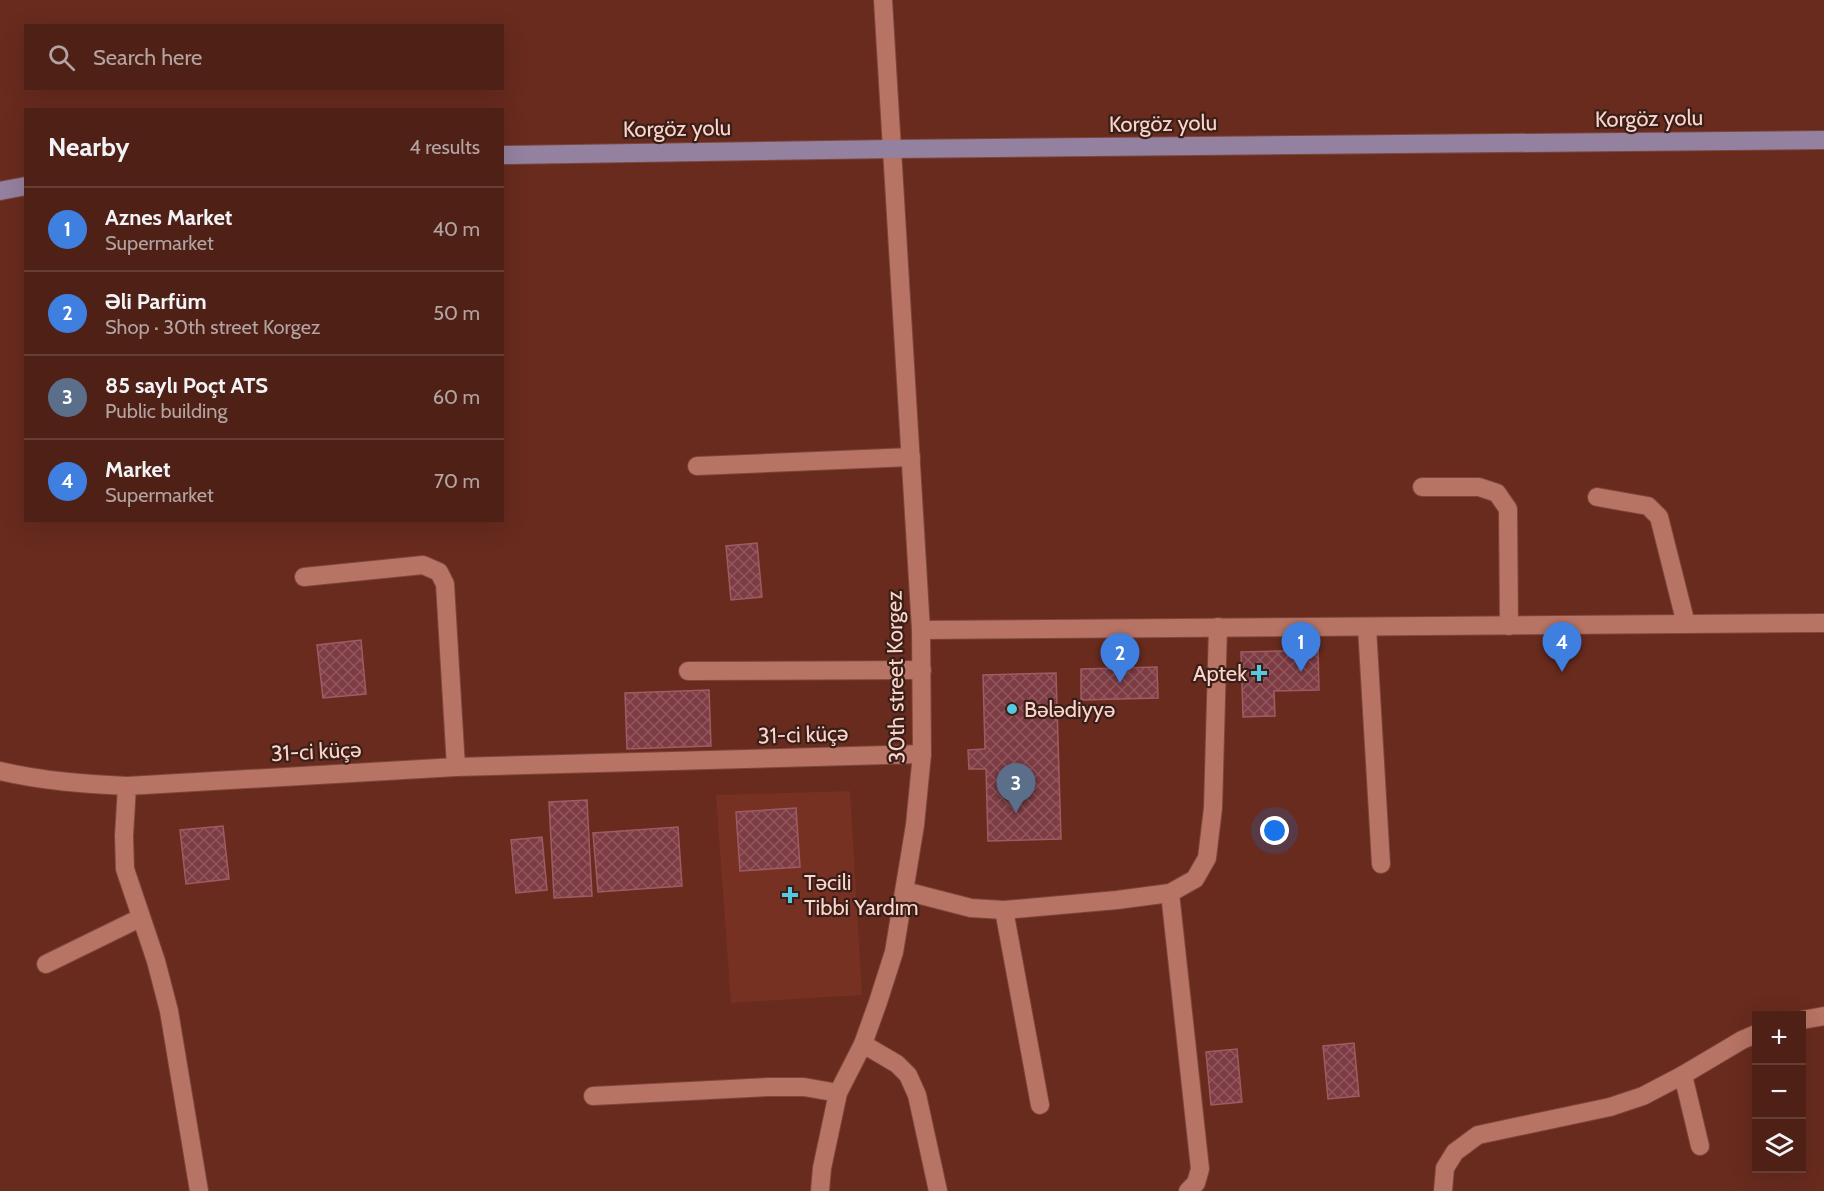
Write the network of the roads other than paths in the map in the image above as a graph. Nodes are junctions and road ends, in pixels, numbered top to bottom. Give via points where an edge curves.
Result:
1 (883, 0) edge
2 (1824, 140) edge
3 (891, 149) junction
4 (504, 155) edge
5 (24, 186) edge
6 (0, 191) edge
7 (910, 457) junction
8 (697, 466) dead end
9 (1422, 487) dead end
10 (1596, 497) dead end
11 (304, 577) dead end
12 (1824, 623) edge
13 (1686, 624) junction
14 (1509, 626) junction
15 (1218, 627) junction
16 (1368, 627) junction
17 (921, 630) junction
18 (922, 670) junction
19 (688, 671) dead end
20 (921, 754) junction
21 (456, 767) junction
22 (0, 771) edge
23 (128, 786) junction
24 (1381, 864) dead end
25 (905, 891) junction
26 (1170, 893) junction
27 (1004, 910) junction
28 (140, 918) junction
29 (46, 964) dead end
30 (1824, 1016) edge
31 (1806, 1019) edge
32 (1752, 1036) edge
33 (862, 1044) junction
34 (1683, 1075) junction
35 (838, 1093) junction
36 (593, 1096) dead end
37 (1040, 1105) dead end
38 (1700, 1146) dead end
39 (199, 1191) edge
40 (820, 1191) edge
41 (938, 1191) edge
42 (1188, 1191) edge
43 (1443, 1191) edge

1 - 3 street, 30th street Korgez
2 - 3 main road, Korgöz yolu
3 - 4 main road, Korgöz yolu
3 - 7 street, 30th street Korgez
5 - 6 main road
7 - 8 street
7 - 17 street, 30th street Korgez
9 - 14 street via 1479,487 1497,493 1508,509
10 - 13 street via 1648,506 1659,517
11 - 21 street via 423,565 438,572 445,584
12 - 13 street
13 - 14 street
14 - 16 street
15 - 16 street
15 - 17 street
15 - 26 street via 1213,808 1207,858 1195,879
16 - 24 street
17 - 18 street, 30th street Korgez
18 - 19 street
18 - 20 street, 30th street Korgez
20 - 21 street, 31-ci küçə
20 - 25 street, 30th street Korgez
21 - 23 street, 31-ci küçə
22 - 23 street, 31-ci küçə
23 - 28 street via 125,869
25 - 27 street via 971,908
25 - 33 street, 30th street Korgez via 894,952
26 - 27 street
26 - 42 street via 1200,1169 1196,1183
27 - 37 street
28 - 29 street
28 - 39 street via 169,1011
30 - 31 street
32 - 34 street
33 - 35 street, 30th street Korgez
33 - 41 street via 908,1075 917,1095
34 - 38 street
34 - 43 street via 1643,1096 1610,1107 1478,1135 1455,1152 1445,1168
35 - 36 street via 769,1086
35 - 40 street, 30th street Korgez

